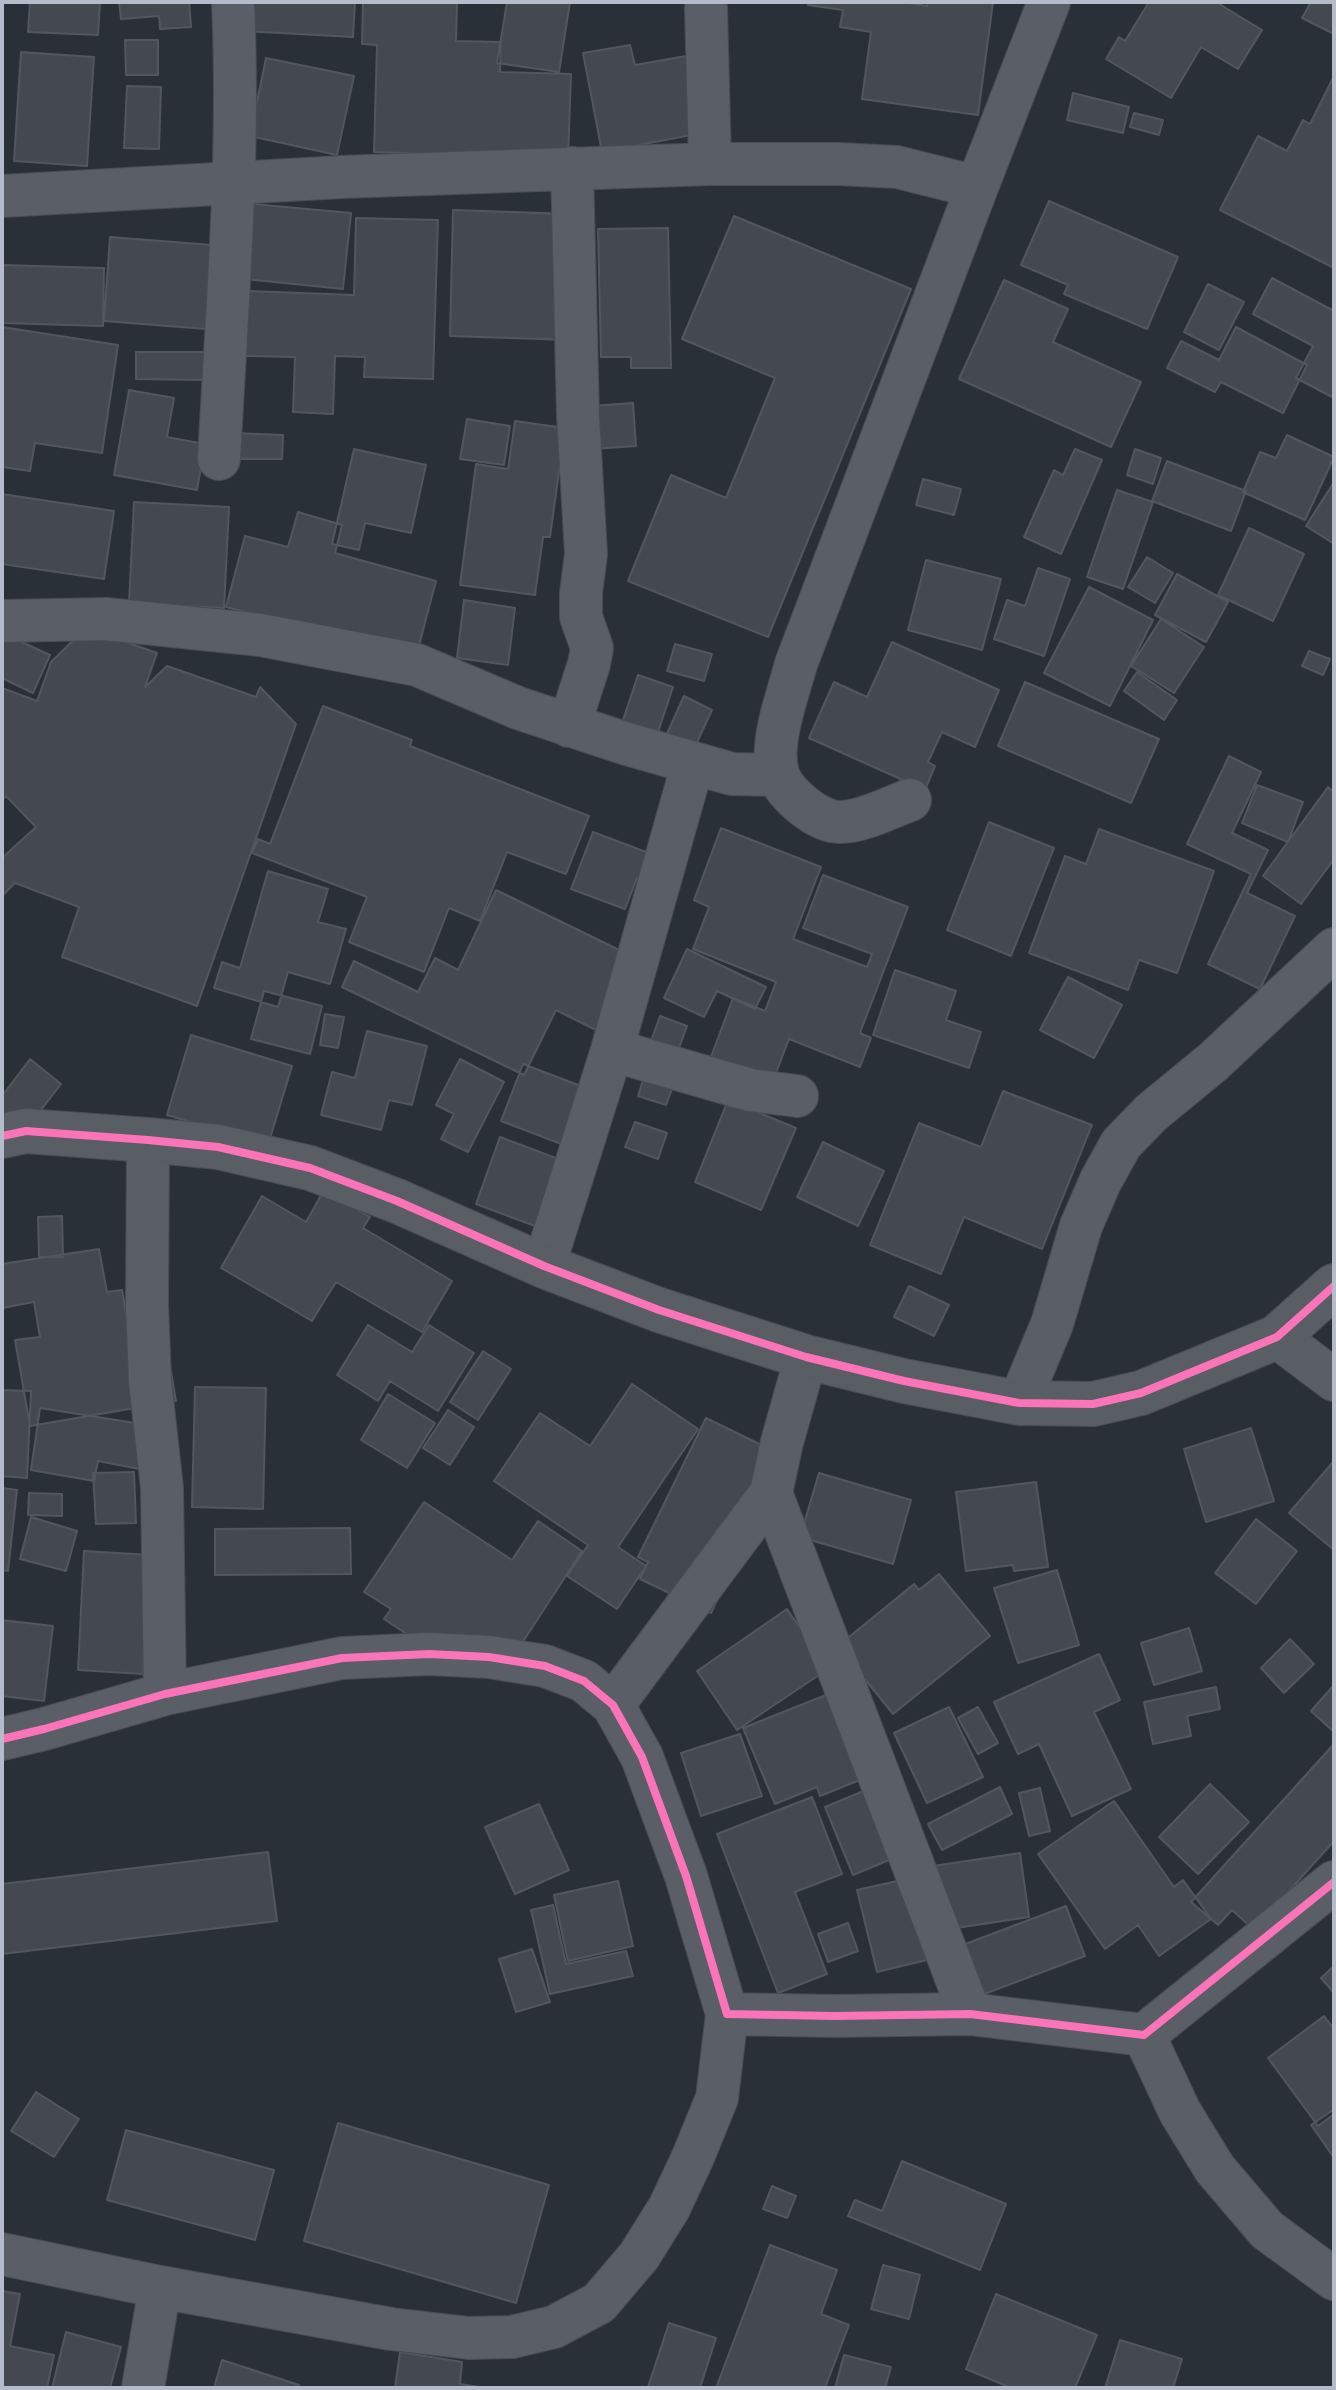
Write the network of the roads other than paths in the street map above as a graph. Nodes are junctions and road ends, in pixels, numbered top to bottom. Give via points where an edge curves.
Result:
1 (233, 2) edge
2 (1049, 2) edge
3 (706, 8) dead end
4 (710, 164) junction
5 (572, 168) junction
6 (234, 184) junction
7 (977, 187) junction
8 (2, 196) edge
9 (219, 459) dead end
10 (2, 621) edge
11 (569, 726) junction
12 (693, 763) junction
13 (778, 775) junction
14 (910, 800) dead end
15 (1334, 949) edge
16 (612, 1050) junction
17 (797, 1096) dead end
18 (2, 1136) edge
19 (148, 1140) junction
20 (544, 1266) junction
21 (1334, 1286) edge
22 (1277, 1337) junction
23 (806, 1357) junction
24 (1334, 1380) edge
25 (1019, 1403) junction
26 (771, 1493) junction
27 (165, 1694) junction
28 (613, 1705) junction
29 (2, 1739) edge
30 (1334, 1882) edge
31 (727, 2014) junction
32 (970, 2014) junction
33 (1144, 2035) junction
34 (2, 2254) edge
35 (1334, 2279) edge
36 (160, 2287) junction
37 (143, 2388) edge

1 - 6 street
2 - 7 street
3 - 4 street
4 - 5 street
4 - 7 street via 897,167
5 - 6 street
5 - 11 street via 586,554 581,617 592,648
6 - 8 street
6 - 9 street
7 - 13 street via 796,664 779,725
10 - 11 street via 106,619 260,635 417,665
11 - 12 street
12 - 13 street via 732,774
12 - 16 street
13 - 14 street via 793,797 837,823
15 - 25 street via 1121,1144 1081,1226 1052,1324
16 - 17 street via 750,1090
16 - 20 street
18 - 19 street via 26,1131
19 - 20 street via 218,1147 310,1168
19 - 27 street via 147,1304 162,1488
20 - 23 street
21 - 22 street
22 - 24 street
22 - 25 street via 1141,1393 1093,1404
23 - 25 street
23 - 26 street
26 - 28 street
26 - 32 street
27 - 28 street via 342,1658 429,1654 545,1666 584,1681
27 - 29 street
28 - 31 street via 648,1772
30 - 33 street
31 - 32 street
31 - 36 street via 717,2098 669,2208 639,2256 599,2303 554,2327 512,2337 469,2338
32 - 33 street
33 - 35 street via 1180,2112 1215,2169 1267,2230
34 - 36 street
36 - 37 street

